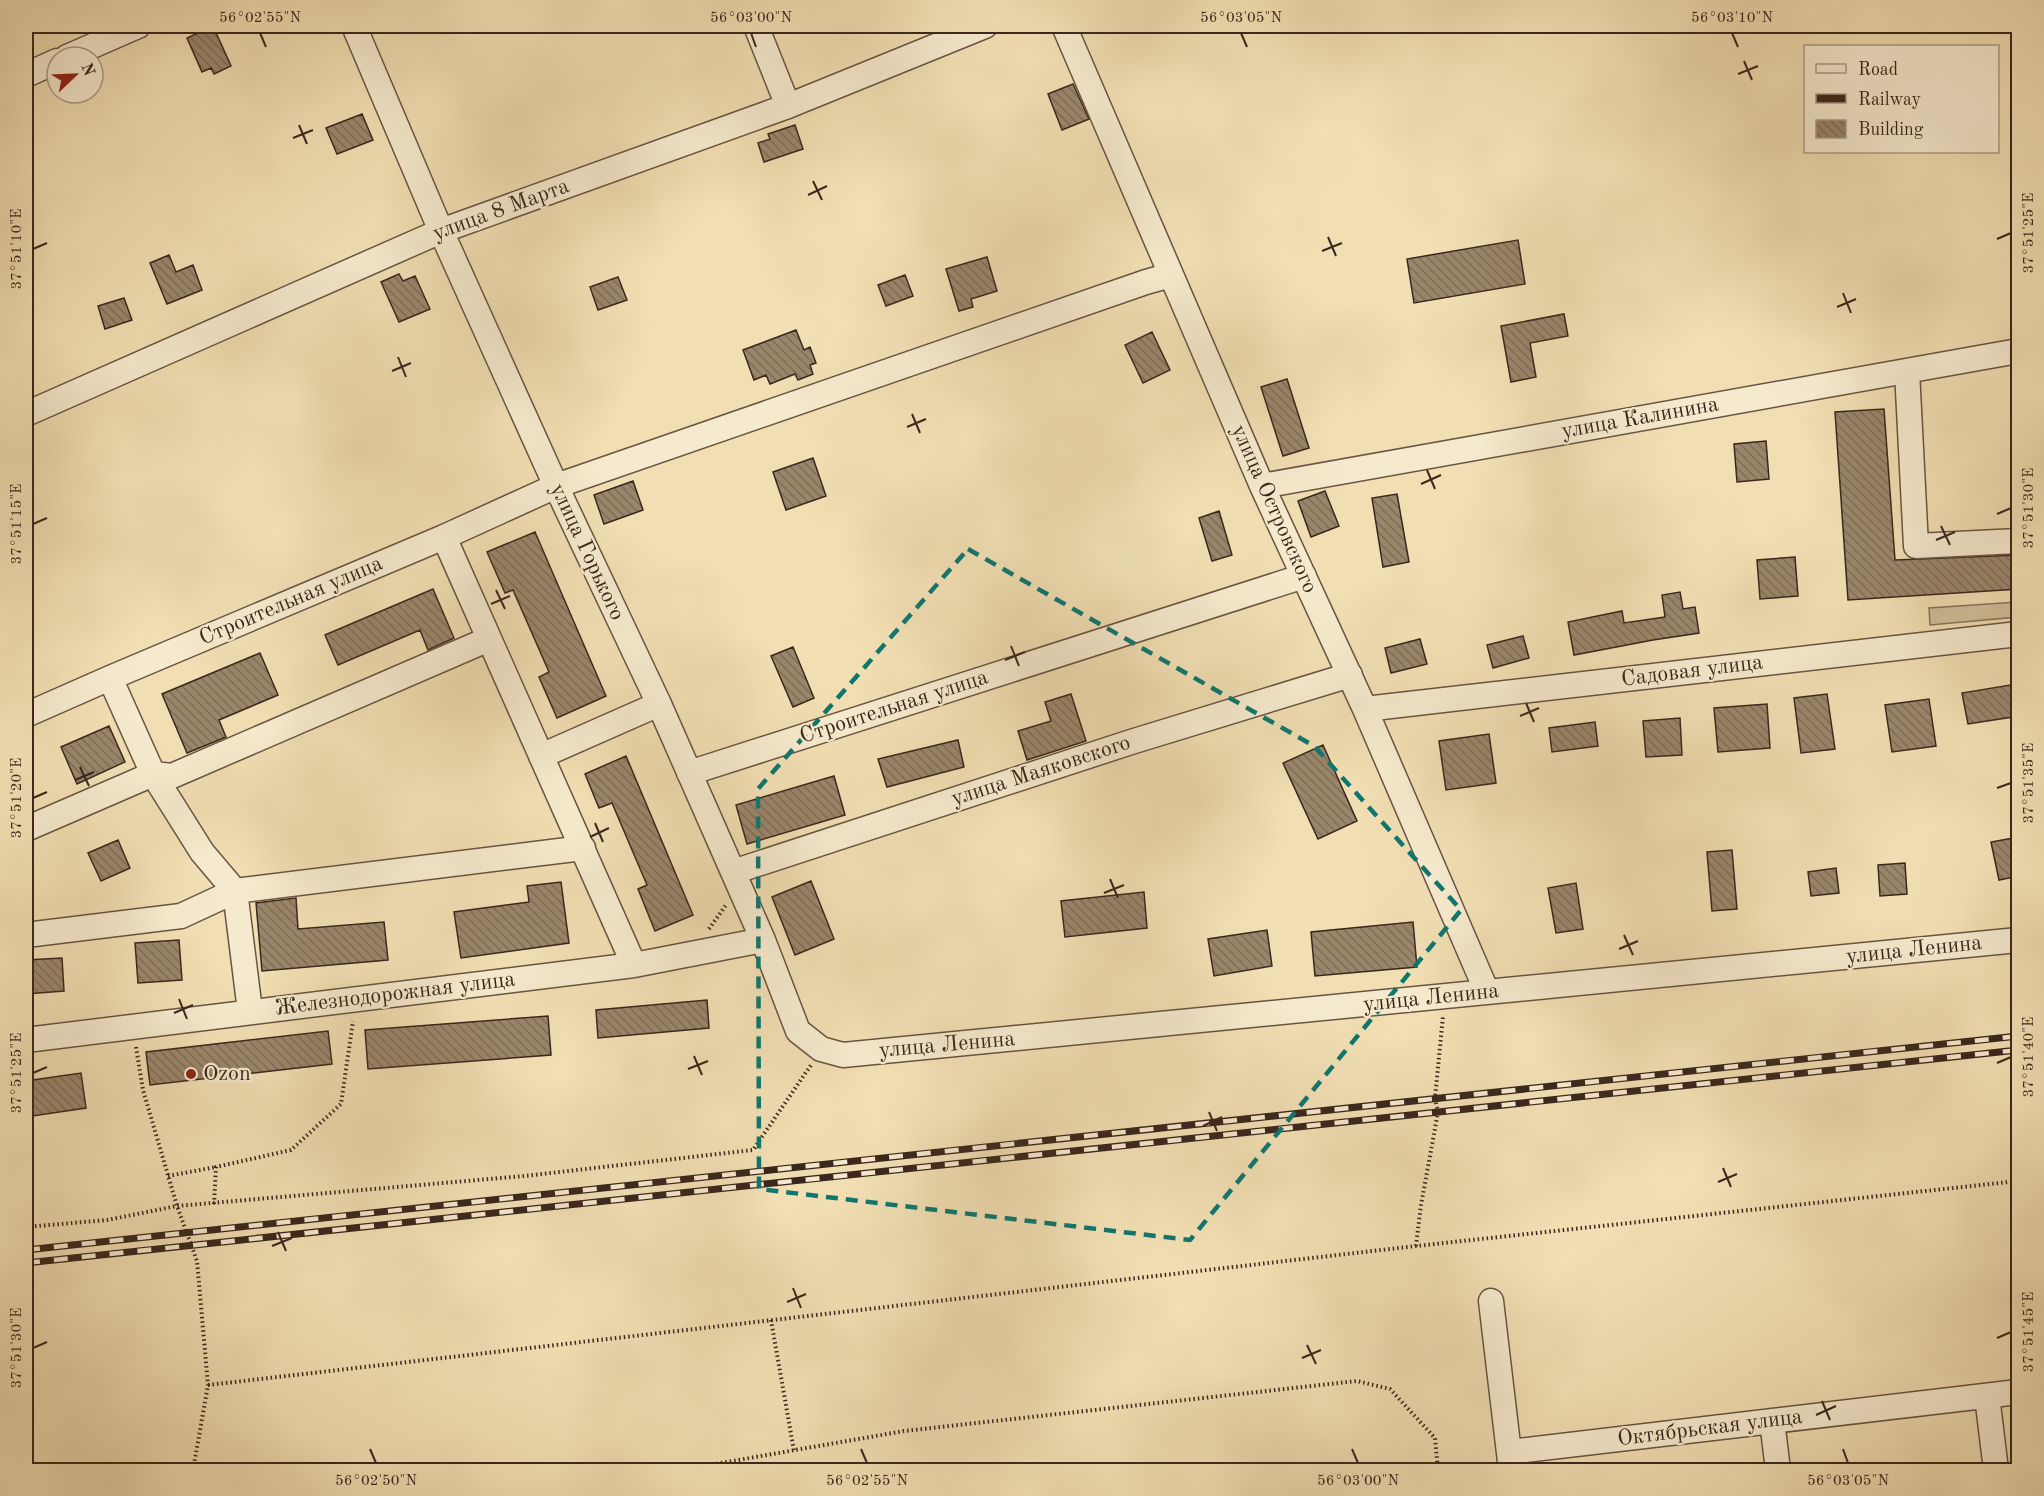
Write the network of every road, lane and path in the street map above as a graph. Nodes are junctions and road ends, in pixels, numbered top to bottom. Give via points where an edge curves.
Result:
1 (138, 26) edge
2 (354, 26) edge
3 (756, 26) edge
4 (985, 26) edge
5 (1069, 26) edge
6 (94, 45) edge
7 (45, 66) edge
8 (26, 75) edge
9 (788, 106) junction
10 (441, 231) junction
11 (1171, 275) junction
12 (2019, 351) edge
13 (1907, 371) junction
14 (26, 414) edge
15 (556, 486) junction
16 (1262, 486) junction
17 (444, 537) junction
18 (2019, 541) edge
19 (1304, 576) junction
20 (2019, 634) edge
21 (489, 639) junction
22 (1350, 675) junction
23 (110, 678) junction
24 (658, 704) junction
25 (1365, 709) junction
26 (26, 715) edge
27 (541, 756) junction
28 (688, 773) junction
29 (153, 774) junction
30 (26, 829) edge
31 (583, 848) junction
32 (733, 872) junction
33 (235, 891) junction
34 (26, 935) edge
35 (763, 940) junction
36 (2019, 940) edge
37 (634, 965) junction
38 (1487, 992) junction
39 (1444, 997) junction
40 (356, 999) junction
41 (250, 1011) junction
42 (133, 1027) junction
43 (26, 1040) edge
44 (832, 1052) junction
45 (216, 1167) junction
46 (168, 1176) junction
47 (2019, 1181) edge
48 (214, 1204) junction
49 (177, 1206) junction
50 (26, 1227) edge
51 (1416, 1246) junction
52 (1491, 1301) dead end
53 (771, 1320) junction
54 (208, 1384) junction
55 (2019, 1392) edge
56 (1987, 1396) junction
57 (1772, 1421) junction
58 (794, 1451) junction
59 (1510, 1461) edge
60 (193, 1470) edge
61 (681, 1470) edge
62 (1438, 1470) edge
63 (1778, 1470) edge
64 (1996, 1470) edge

1 - 6 street
2 - 10 street, улица Горького
3 - 9 street
4 - 9 street, улица 8 Марта
5 - 11 street, улица Островского
7 - 8 street
9 - 10 street, улица 8 Марта
10 - 14 street, улица 8 Марта
10 - 15 street, улица Горького
11 - 15 street, Строительная улица
11 - 16 street, улица Островского
12 - 13 street, улица Калинина
13 - 16 street, улица Калинина
13 - 18 street via 1916,546
15 - 17 street, Строительная улица
15 - 24 street, улица Горького
16 - 19 street, улица Островского
17 - 21 street
17 - 23 street, Строительная улица
19 - 22 street, улица Островского
19 - 28 street, Строительная улица
20 - 25 street, Садовая улица
21 - 27 street
21 - 29 street via 172,776
22 - 25 street, улица Островского
22 - 32 street, улица Маяковского
23 - 26 street, Строительная улица
23 - 29 street
24 - 27 street
24 - 28 street, улица Горького
25 - 38 street, улица Островского
27 - 31 street
28 - 32 street, улица Горького
29 - 30 street
29 - 33 street via 202,852
31 - 33 street
31 - 37 street
32 - 35 street, улица Горького
33 - 34 street via 181,916
33 - 41 street
35 - 37 street, Железнодорожная улица
35 - 44 street, улица Горького via 798,1031
36 - 38 street, улица Ленина
37 - 40 street, Железнодорожная улица
38 - 39 street, улица Ленина
39 - 44 street, улица Ленина
39 - 51 path via 1435,1098 1438,1112
40 - 41 street, Железнодорожная улица
40 - 45 path via 341,1104 291,1150
41 - 42 street, Железнодорожная улица
42 - 43 street, Железнодорожная улица
42 - 46 path via 142,1090
44 - 48 path via 753,1150 524,1176
45 - 46 path
45 - 48 path
46 - 49 path
47 - 51 path
48 - 49 path
49 - 50 path via 107,1220
49 - 54 path via 197,1261
51 - 53 path
52 - 59 street
53 - 54 path
53 - 58 path
54 - 60 path
55 - 56 street, Октябрьская улица
56 - 57 street, Октябрьская улица
56 - 64 street
57 - 59 street, Октябрьская улица
57 - 63 street
58 - 61 path
58 - 62 path via 904,1431 1357,1381 1390,1389 1435,1438

